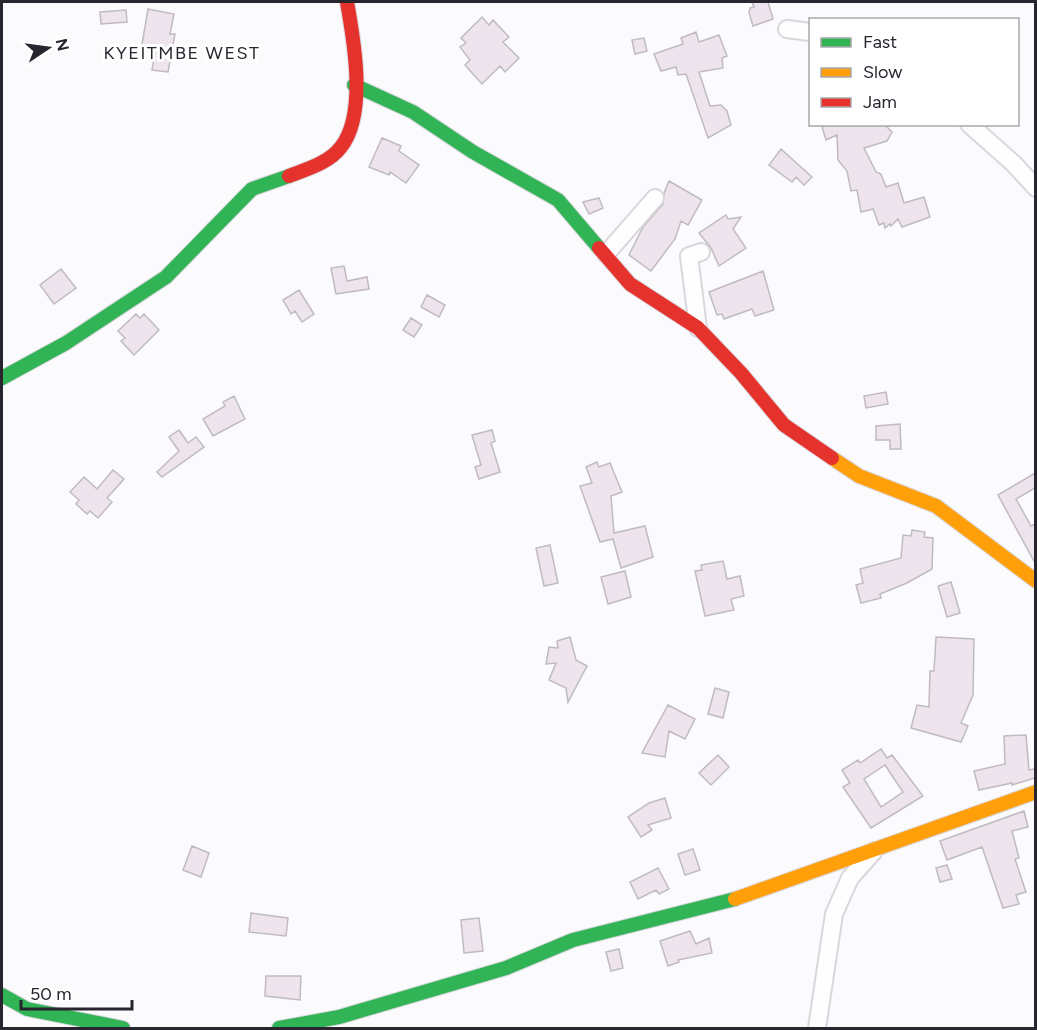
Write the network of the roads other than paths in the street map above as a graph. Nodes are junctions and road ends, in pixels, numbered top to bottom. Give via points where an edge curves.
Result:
1 (347, 2) edge
2 (787, 28) dead end
3 (809, 32) edge
4 (354, 85) junction
5 (382, 97) junction
6 (356, 115) junction
7 (971, 126) edge
8 (1035, 188) edge
9 (655, 198) dead end
10 (701, 252) dead end
11 (606, 254) junction
12 (698, 328) junction
13 (2, 378) edge
14 (1035, 581) edge
15 (1035, 792) edge
16 (874, 850) junction
17 (2, 995) edge
18 (123, 1029) edge
19 (279, 1029) edge
20 (817, 1029) edge

1 - 4 street via 353,34
2 - 3 street
4 - 5 street
4 - 6 street
5 - 6 street
5 - 11 street via 558,200
6 - 13 street via 351,130 330,158 252,189 166,277 66,343
7 - 8 street
9 - 11 street
10 - 12 street via 688,256
11 - 12 street via 630,284
12 - 14 street via 784,425 802,439 859,476 936,506
15 - 16 street
16 - 19 street via 729,901 573,940 506,969 339,1017
16 - 20 street via 850,878 834,914
17 - 18 street via 27,1009

